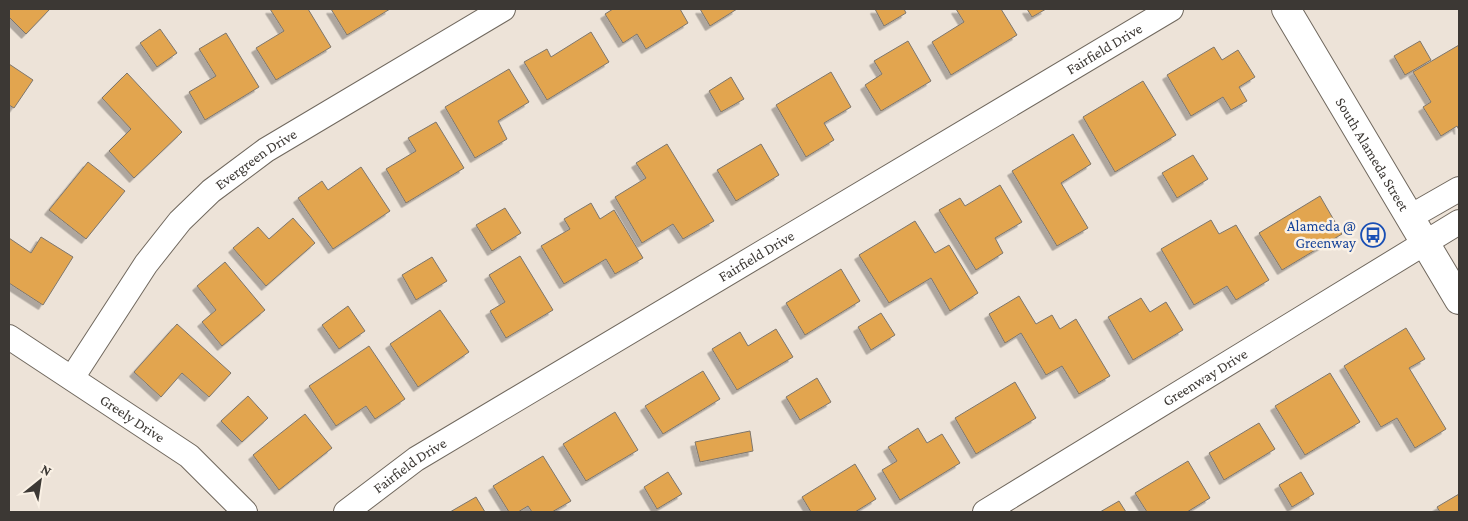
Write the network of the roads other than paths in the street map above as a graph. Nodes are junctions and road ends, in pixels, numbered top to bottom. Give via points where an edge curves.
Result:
1 (503, 9) edge
2 (1171, 9) edge
3 (1286, 9) edge
4 (1459, 189) edge
5 (1410, 217) junction
6 (1459, 222) edge
7 (1426, 243) junction
8 (1459, 300) edge
9 (9, 337) edge
10 (72, 378) junction
11 (245, 512) edge
12 (346, 512) edge
13 (985, 512) edge

1 - 10 street, Evergreen Drive via 266,150 211,191 180,221 146,264
2 - 12 street, Fairfield Drive via 416,459
3 - 5 main road, South Alameda Street
4 - 5 street
5 - 7 main road, South Alameda Street
6 - 7 street, Greenway Drive
7 - 8 main road, South Alameda Street
7 - 13 street, Greenway Drive
9 - 10 street, Greely Drive
10 - 11 street, Greely Drive via 189,456

